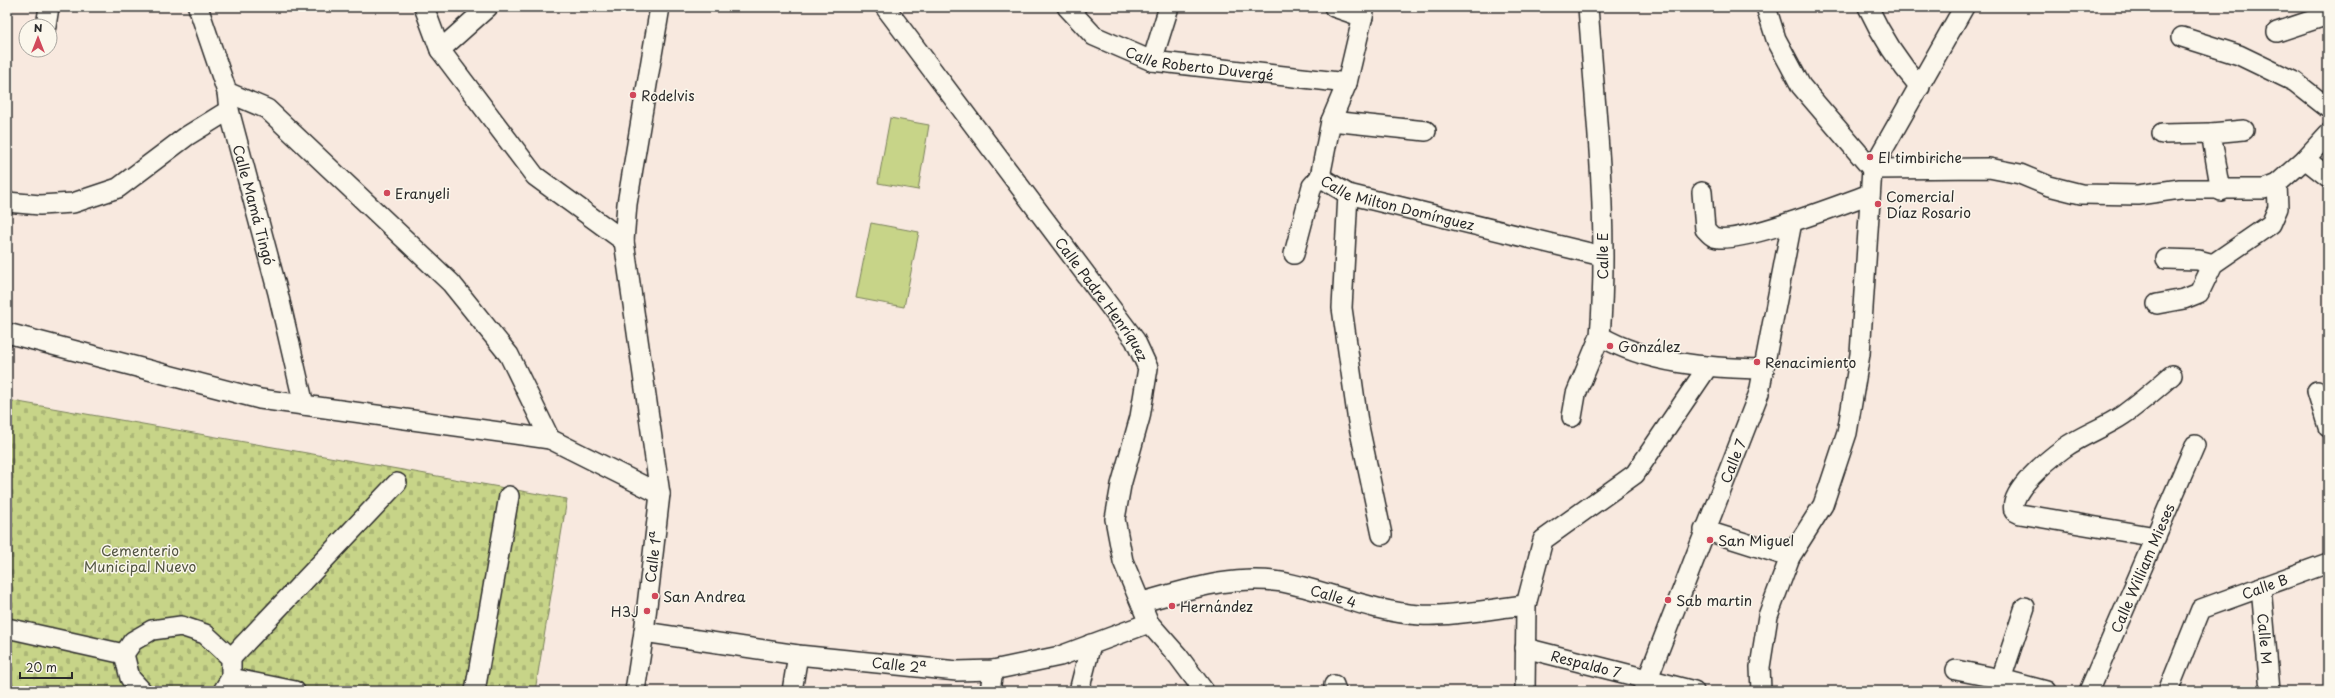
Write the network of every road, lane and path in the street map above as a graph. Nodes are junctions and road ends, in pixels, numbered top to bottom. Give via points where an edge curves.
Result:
1 (49, 7) edge
2 (198, 7) edge
3 (424, 7) edge
4 (488, 7) edge
5 (660, 7) edge
6 (885, 7) edge
7 (1067, 7) edge
8 (1169, 7) edge
9 (1334, 7) edge
10 (1588, 7) edge
11 (1766, 7) edge
12 (1868, 7) edge
13 (1964, 7) edge
14 (1364, 12) edge
15 (2328, 15) edge
16 (47, 18) edge
17 (2277, 32) dead end
18 (2182, 37) dead end
19 (440, 50) junction
20 (1152, 61) junction
21 (1347, 83) junction
22 (1920, 87) junction
23 (228, 101) junction
24 (2328, 108) edge
25 (1331, 121) junction
26 (2244, 130) dead end
27 (1426, 131) dead end
28 (2211, 133) junction
29 (2162, 134) dead end
30 (2328, 134) edge
31 (2305, 159) junction
32 (1872, 169) junction
33 (1320, 177) junction
34 (2328, 177) edge
35 (2277, 184) junction
36 (2221, 191) junction
37 (1702, 192) dead end
38 (1348, 194) junction
39 (1870, 194) junction
40 (7, 202) edge
41 (1792, 222) junction
42 (624, 241) junction
43 (1294, 254) dead end
44 (1602, 256) junction
45 (2166, 259) dead end
46 (2213, 264) junction
47 (2157, 304) dead end
48 (7, 333) edge
49 (1600, 336) junction
50 (1707, 368) junction
51 (1764, 370) junction
52 (2172, 375) dead end
53 (2317, 391) dead end
54 (304, 405) junction
55 (1572, 417) dead end
56 (2328, 427) edge
57 (550, 439) junction
58 (2195, 445) dead end
59 (397, 483) dead end
60 (660, 494) junction
61 (508, 496) dead end
62 (1704, 530) junction
63 (1382, 535) dead end
64 (2156, 537) junction
65 (1790, 557) junction
66 (2328, 563) edge
67 (2261, 587) junction
68 (1142, 602) junction
69 (1526, 605) junction
70 (2025, 607) dead end
71 (1149, 623) junction
72 (7, 628) edge
73 (644, 632) junction
74 (1091, 644) junction
75 (1525, 648) junction
76 (124, 654) junction
77 (798, 655) junction
78 (231, 658) junction
79 (994, 670) junction
80 (1956, 670) dead end
81 (2002, 679) junction
82 (1645, 684) edge
83 (227, 685) edge
84 (142, 691) edge
85 (295, 691) edge
86 (475, 691) edge
87 (635, 691) edge
88 (792, 691) edge
89 (990, 691) edge
90 (1079, 691) edge
91 (1204, 691) edge
92 (1525, 691) edge
93 (1694, 691) edge
94 (1761, 691) edge
95 (2046, 691) edge
96 (2089, 691) edge
97 (2168, 691) edge
98 (2270, 691) edge

1 - 16 street
2 - 23 street, Calle Mamá Tingó
3 - 19 street
4 - 19 street
5 - 42 street, Calle 1ª via 627,204
6 - 68 street, Calle Padre Henríquez via 1135,340 1148,368 1140,417 1121,485 1115,519 1123,560
7 - 20 street, Calle Roberto Duvergé via 1094,36
8 - 20 street
9 - 14 street
10 - 44 street, Calle E via 1601,182
11 - 32 street via 1776,39 1801,86
12 - 22 street via 1898,62
13 - 22 street
14 - 21 street, Calle Milton Domínguez
15 - 17 street
18 - 24 street via 2239,55 2281,75 2295,82
19 - 42 street via 535,176
20 - 21 street, Calle Roberto Duvergé
21 - 25 street, Calle Milton Domínguez
22 - 32 street
23 - 40 street via 187,136 118,188 73,203 40,205
23 - 54 street, Calle Mamá Tingó
23 - 57 street via 267,109 451,283 509,355
25 - 27 street
25 - 33 street, Calle Milton Domínguez
26 - 28 street
28 - 29 street
28 - 36 street
30 - 31 street
31 - 34 street
31 - 35 street
32 - 36 street via 1989,168 2020,174 2049,186 2081,194 2138,195 2180,189
32 - 39 street
33 - 38 street, Calle Milton Domínguez
33 - 43 street via 1312,186
35 - 36 street via 2264,189
35 - 46 street via 2278,208 2271,224
37 - 41 street via 1705,229 1714,237 1730,239
38 - 44 street, Calle Milton Domínguez
38 - 63 street via 1342,308 1358,422
39 - 41 street
39 - 65 street via 1860,354 1847,433 1823,504
41 - 51 street, Calle 7
42 - 60 street, Calle 1ª
44 - 49 street, Calle E
45 - 46 street via 2198,260
46 - 47 street via 2199,293 2184,299
48 - 54 street via 260,399
49 - 50 street via 1630,350
49 - 55 street via 1576,394
50 - 51 street
50 - 69 street via 1635,474 1543,540
51 - 62 street, Calle 7 via 1759,393
52 - 64 street via 2132,408 2065,448 2018,490 2012,505 2014,511 2020,514
53 - 56 street
54 - 57 street
57 - 60 street
58 - 64 street, Calle William Mieses
59 - 78 street
60 - 73 street, Calle 1ª
61 - 86 street
62 - 65 street
62 - 82 street, Calle 7
64 - 96 street, Calle William Mieses
65 - 94 street via 1768,616 1760,667
66 - 67 street, Calle B
67 - 97 street, Calle B via 2201,609
67 - 98 street, Calle M
68 - 69 street, Calle 4 via 1216,582 1255,581 1281,582 1367,606 1421,615
68 - 71 street, Calle Padre Henríquez
69 - 75 street
70 - 81 street
71 - 74 street, Calle 2ª
71 - 91 street, Calle Padre Henríquez
72 - 76 street
73 - 77 street, Calle 2ª
73 - 87 street, Calle 1ª
74 - 79 street, Calle 2ª via 1060,656
74 - 90 street
75 - 82 street, Respaldo 7
75 - 92 street
76 - 78 street via 133,641 152,630 181,626 205,634
76 - 84 street via 130,678
77 - 79 street, Calle 2ª via 957,671
77 - 88 street
78 - 83 street
79 - 89 street
80 - 81 street
81 - 95 street
82 - 93 street, Respaldo 7
83 - 85 street

